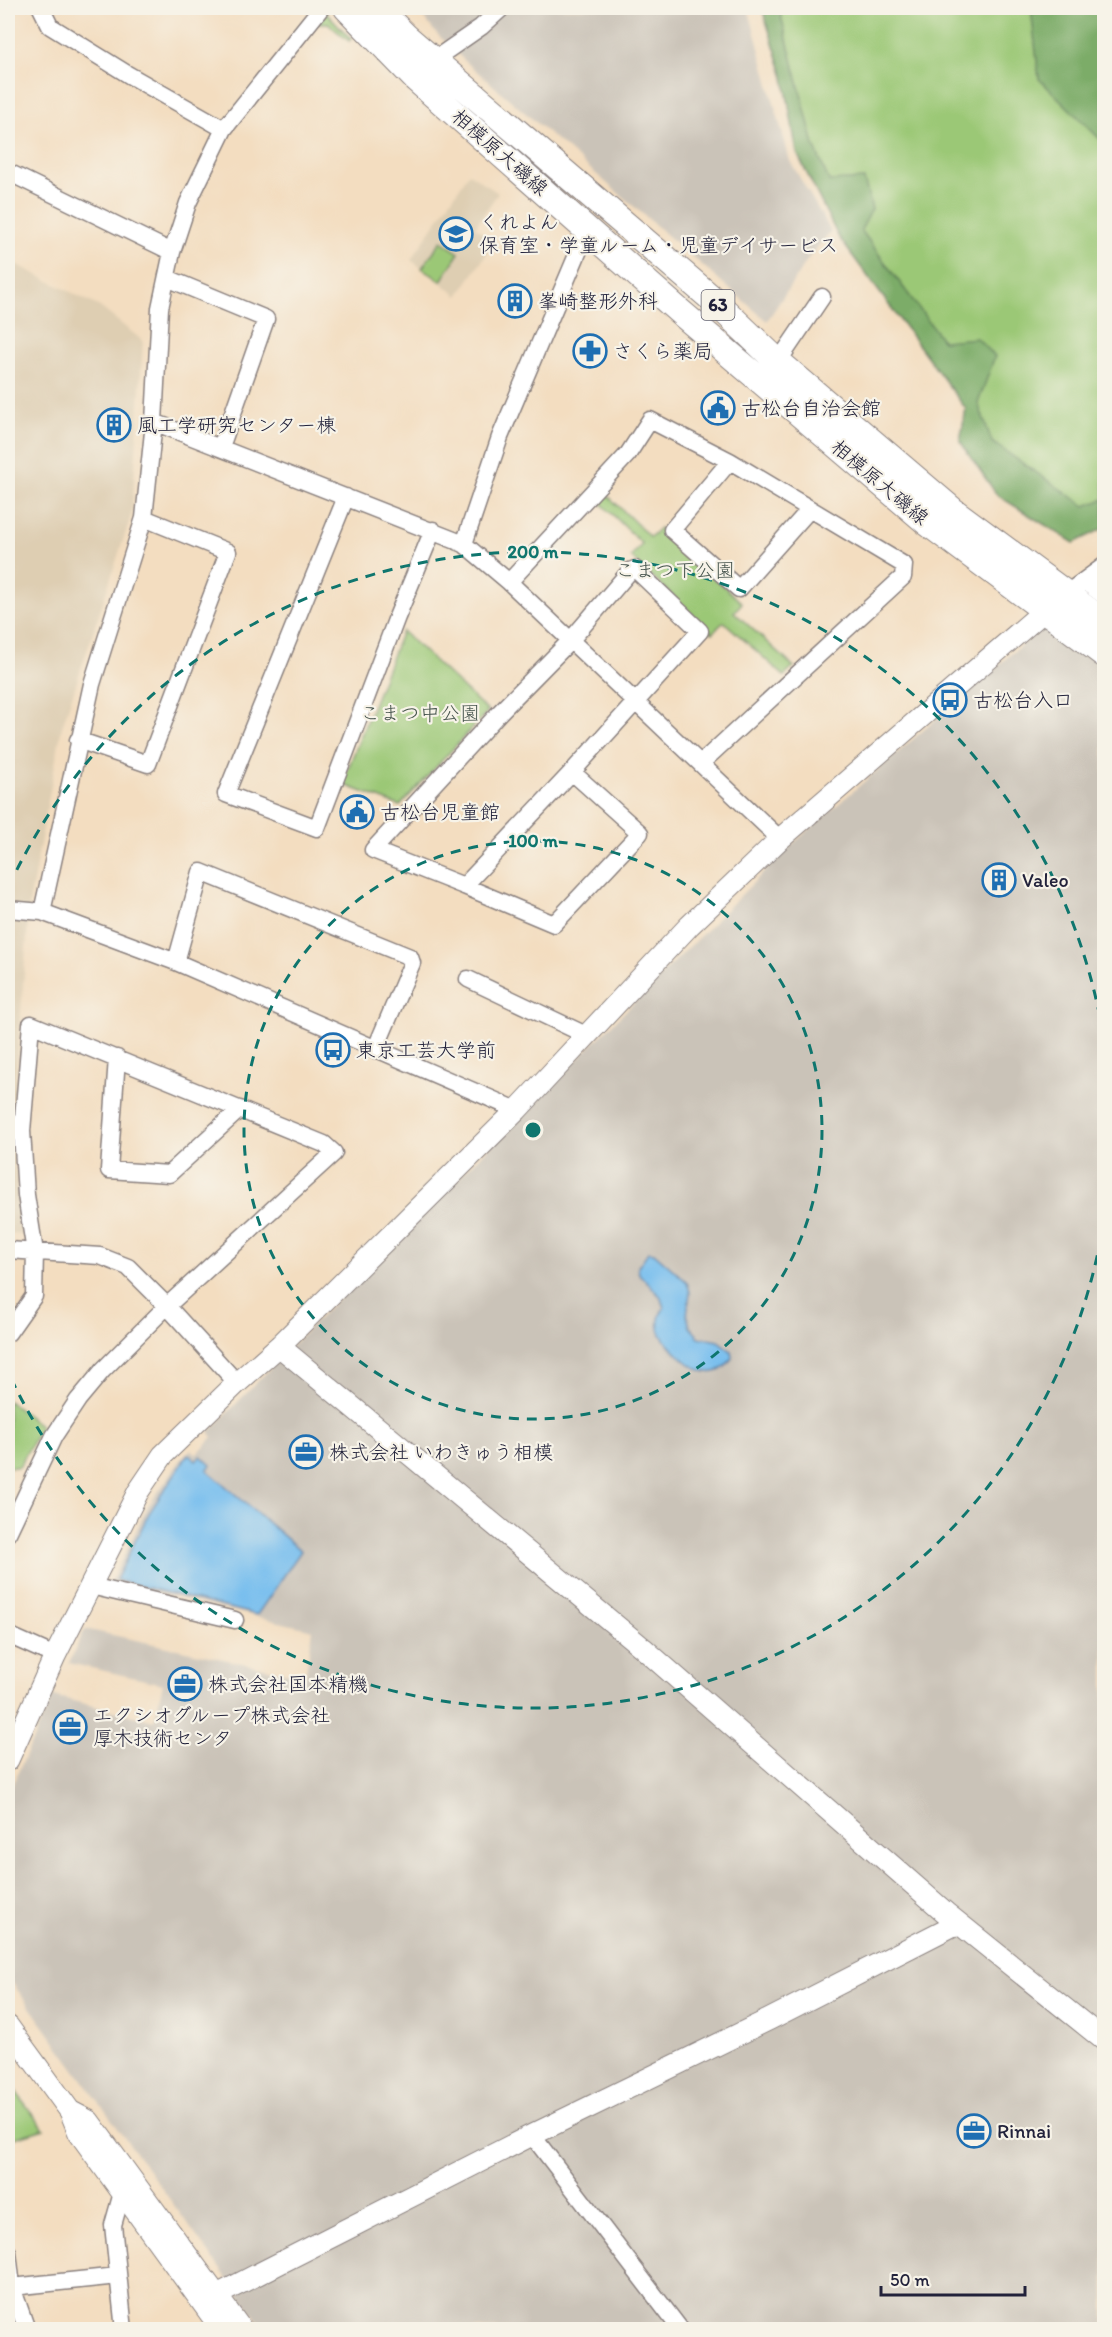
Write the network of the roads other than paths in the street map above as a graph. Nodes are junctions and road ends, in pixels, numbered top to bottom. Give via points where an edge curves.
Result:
1 (41, 8) edge
2 (321, 8) edge
3 (347, 8) edge
4 (377, 8) edge
5 (502, 8) edge
6 (432, 60) junction
7 (224, 129) junction
8 (8, 172) edge
9 (588, 229) junction
10 (171, 252) junction
11 (167, 278) junction
12 (822, 297) dead end
13 (778, 362) junction
14 (154, 422) junction
15 (221, 447) junction
16 (730, 461) junction
17 (346, 497) junction
18 (810, 509) junction
19 (144, 518) junction
20 (433, 530) junction
21 (464, 544) junction
22 (1104, 566) edge
23 (509, 582) junction
24 (1075, 588) junction
25 (1104, 596) edge
26 (1045, 610) junction
27 (1104, 622) edge
28 (570, 641) junction
29 (1104, 654) edge
30 (634, 703) junction
31 (78, 740) junction
32 (701, 763) junction
33 (572, 772) junction
34 (780, 839) junction
35 (464, 886) junction
36 (8, 909) edge
37 (42, 912) junction
38 (176, 962) junction
39 (468, 979) dead end
40 (588, 1036) junction
41 (375, 1050) junction
42 (117, 1058) junction
43 (240, 1109) junction
44 (518, 1110) junction
45 (8, 1250) edge
46 (34, 1252) junction
47 (167, 1306) junction
48 (8, 1333) edge
49 (279, 1346) junction
50 (237, 1383) junction
51 (8, 1533) edge
52 (91, 1586) junction
53 (225, 1623) dead end
54 (8, 1635) edge
55 (55, 1656) junction
56 (8, 1760) edge
57 (958, 1923) junction
58 (8, 2026) edge
59 (1104, 2040) edge
60 (532, 2135) junction
61 (129, 2189) junction
62 (8, 2252) edge
63 (118, 2276) junction
64 (12, 2287) junction
65 (210, 2300) junction
66 (27, 2330) edge
67 (124, 2330) edge
68 (222, 2330) edge
69 (242, 2330) edge
70 (681, 2330) edge

1 - 7 street via 50,26
2 - 7 street
3 - 9 main road, 相模原大磯線 / 63 via 417,79
4 - 6 main road, 相模原大磯線 / 63
5 - 6 street
6 - 13 main road, 相模原大磯線 / 63 via 710,297
7 - 10 street via 188,202
8 - 10 street
9 - 21 street via 500,436
9 - 26 main road, 相模原大磯線 / 63 via 928,523
10 - 11 street
11 - 14 street via 160,308
11 - 15 street via 266,319
12 - 13 street
13 - 24 main road, 相模原大磯線 / 63 via 952,510
14 - 15 street
14 - 19 street
15 - 17 street
16 - 18 street
16 - 18 street via 672,530 739,589
16 - 23 street via 650,420 628,454
17 - 20 street
17 - 20 street via 226,794 317,828
18 - 32 street via 904,565 903,577
19 - 31 street
19 - 31 street via 228,552 148,764
20 - 21 street
21 - 23 street
22 - 24 street
23 - 28 street
24 - 25 street
24 - 26 street
24 - 27 main road, 相模原大磯線 / 63
26 - 29 main road, 相模原大磯線 / 63
26 - 34 street
28 - 30 street
28 - 30 street via 630,571 635,569 669,600 700,631
28 - 35 street via 373,850
30 - 32 street
30 - 33 street
31 - 37 street
32 - 34 street
33 - 35 street
33 - 35 street via 640,833 554,924
34 - 40 street via 688,926
36 - 37 street
37 - 38 street
38 - 41 street
38 - 41 street via 201,872 410,957 412,963
39 - 40 street
40 - 44 street
41 - 44 street
42 - 43 street
42 - 43 street via 109,1170 169,1174
42 - 46 street via 31,1024 22,1131
43 - 47 street via 324,1144 334,1153
44 - 49 street
45 - 46 street
46 - 47 street via 100,1256 128,1266
46 - 48 street via 34,1296
47 - 50 street
47 - 51 street via 78,1400 54,1436
49 - 50 street
49 - 57 street via 643,1648
50 - 52 street via 163,1455 138,1492
52 - 53 street
52 - 55 street
54 - 55 street
55 - 56 street
57 - 59 street
57 - 60 street
58 - 61 street via 70,2111 79,2133
60 - 65 street
60 - 70 street
61 - 63 street via 112,2225
61 - 65 street
62 - 64 street
63 - 64 street
63 - 67 street
64 - 66 street
65 - 68 street
65 - 69 street

